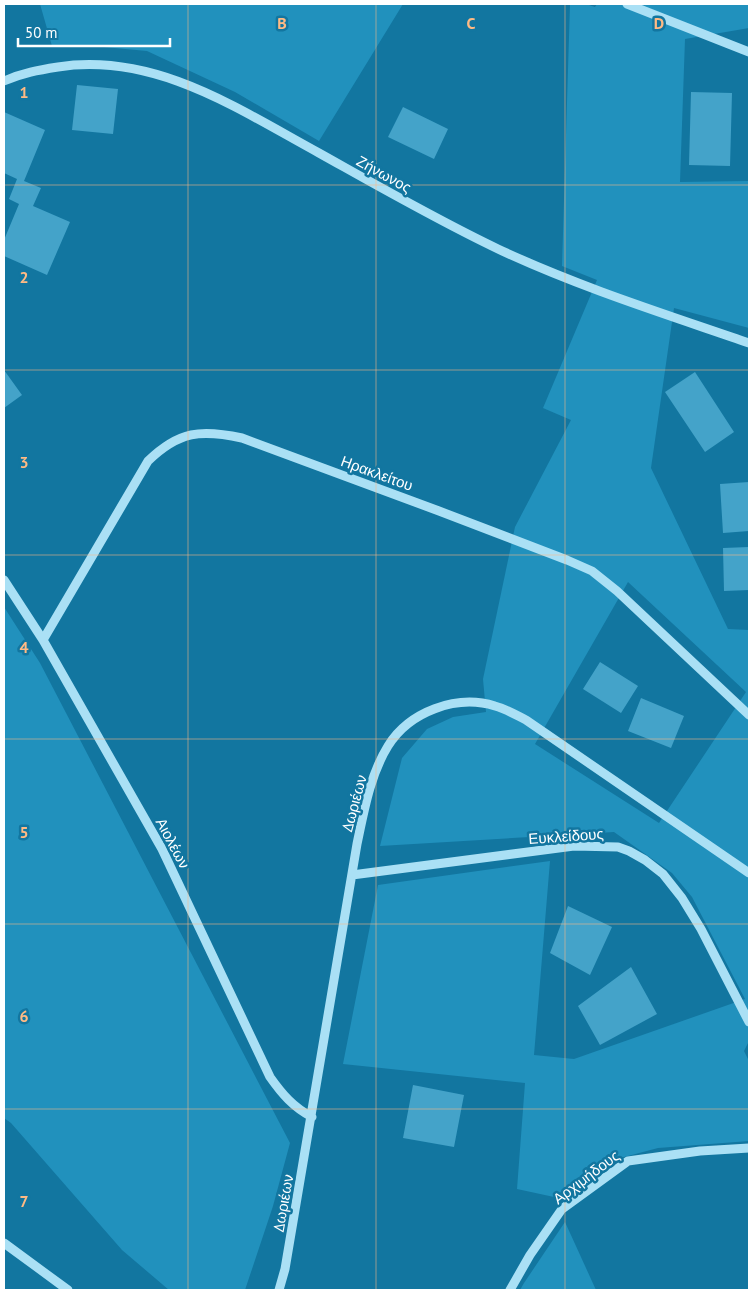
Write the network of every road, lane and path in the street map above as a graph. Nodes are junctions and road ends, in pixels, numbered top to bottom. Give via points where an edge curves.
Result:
1 (627, 4) edge
2 (749, 52) edge
3 (4, 81) edge
4 (749, 343) edge
5 (4, 580) edge
6 (43, 640) junction
7 (749, 715) edge
8 (749, 873) edge
9 (352, 875) junction
10 (749, 1022) edge
11 (312, 1117) junction
12 (749, 1148) edge
13 (4, 1243) edge
14 (68, 1290) edge
15 (279, 1290) edge
16 (510, 1290) edge

1 - 2 street
3 - 4 street, Ζήνωνος via 30,71 69,65 127,67 168,77 217,97 500,250 602,292
5 - 6 street, Αιολέων
6 - 7 street, Ηρακλείτου via 148,461 176,440 202,432 223,434 242,438 439,510 592,571 618,591
6 - 11 street, Αιολέων via 162,849 270,1077 293,1106
8 - 9 street, Δωριέων via 526,720 496,706 466,702 418,716 395,735 387,747 365,808
9 - 10 street, Ευκλείδους via 574,846 618,847 629,851 671,883 701,929
9 - 11 street, Δωριέων
11 - 15 street, Δωριέων
12 - 16 street, Αρχιμήδους via 628,1161 562,1209 530,1254
13 - 14 street

